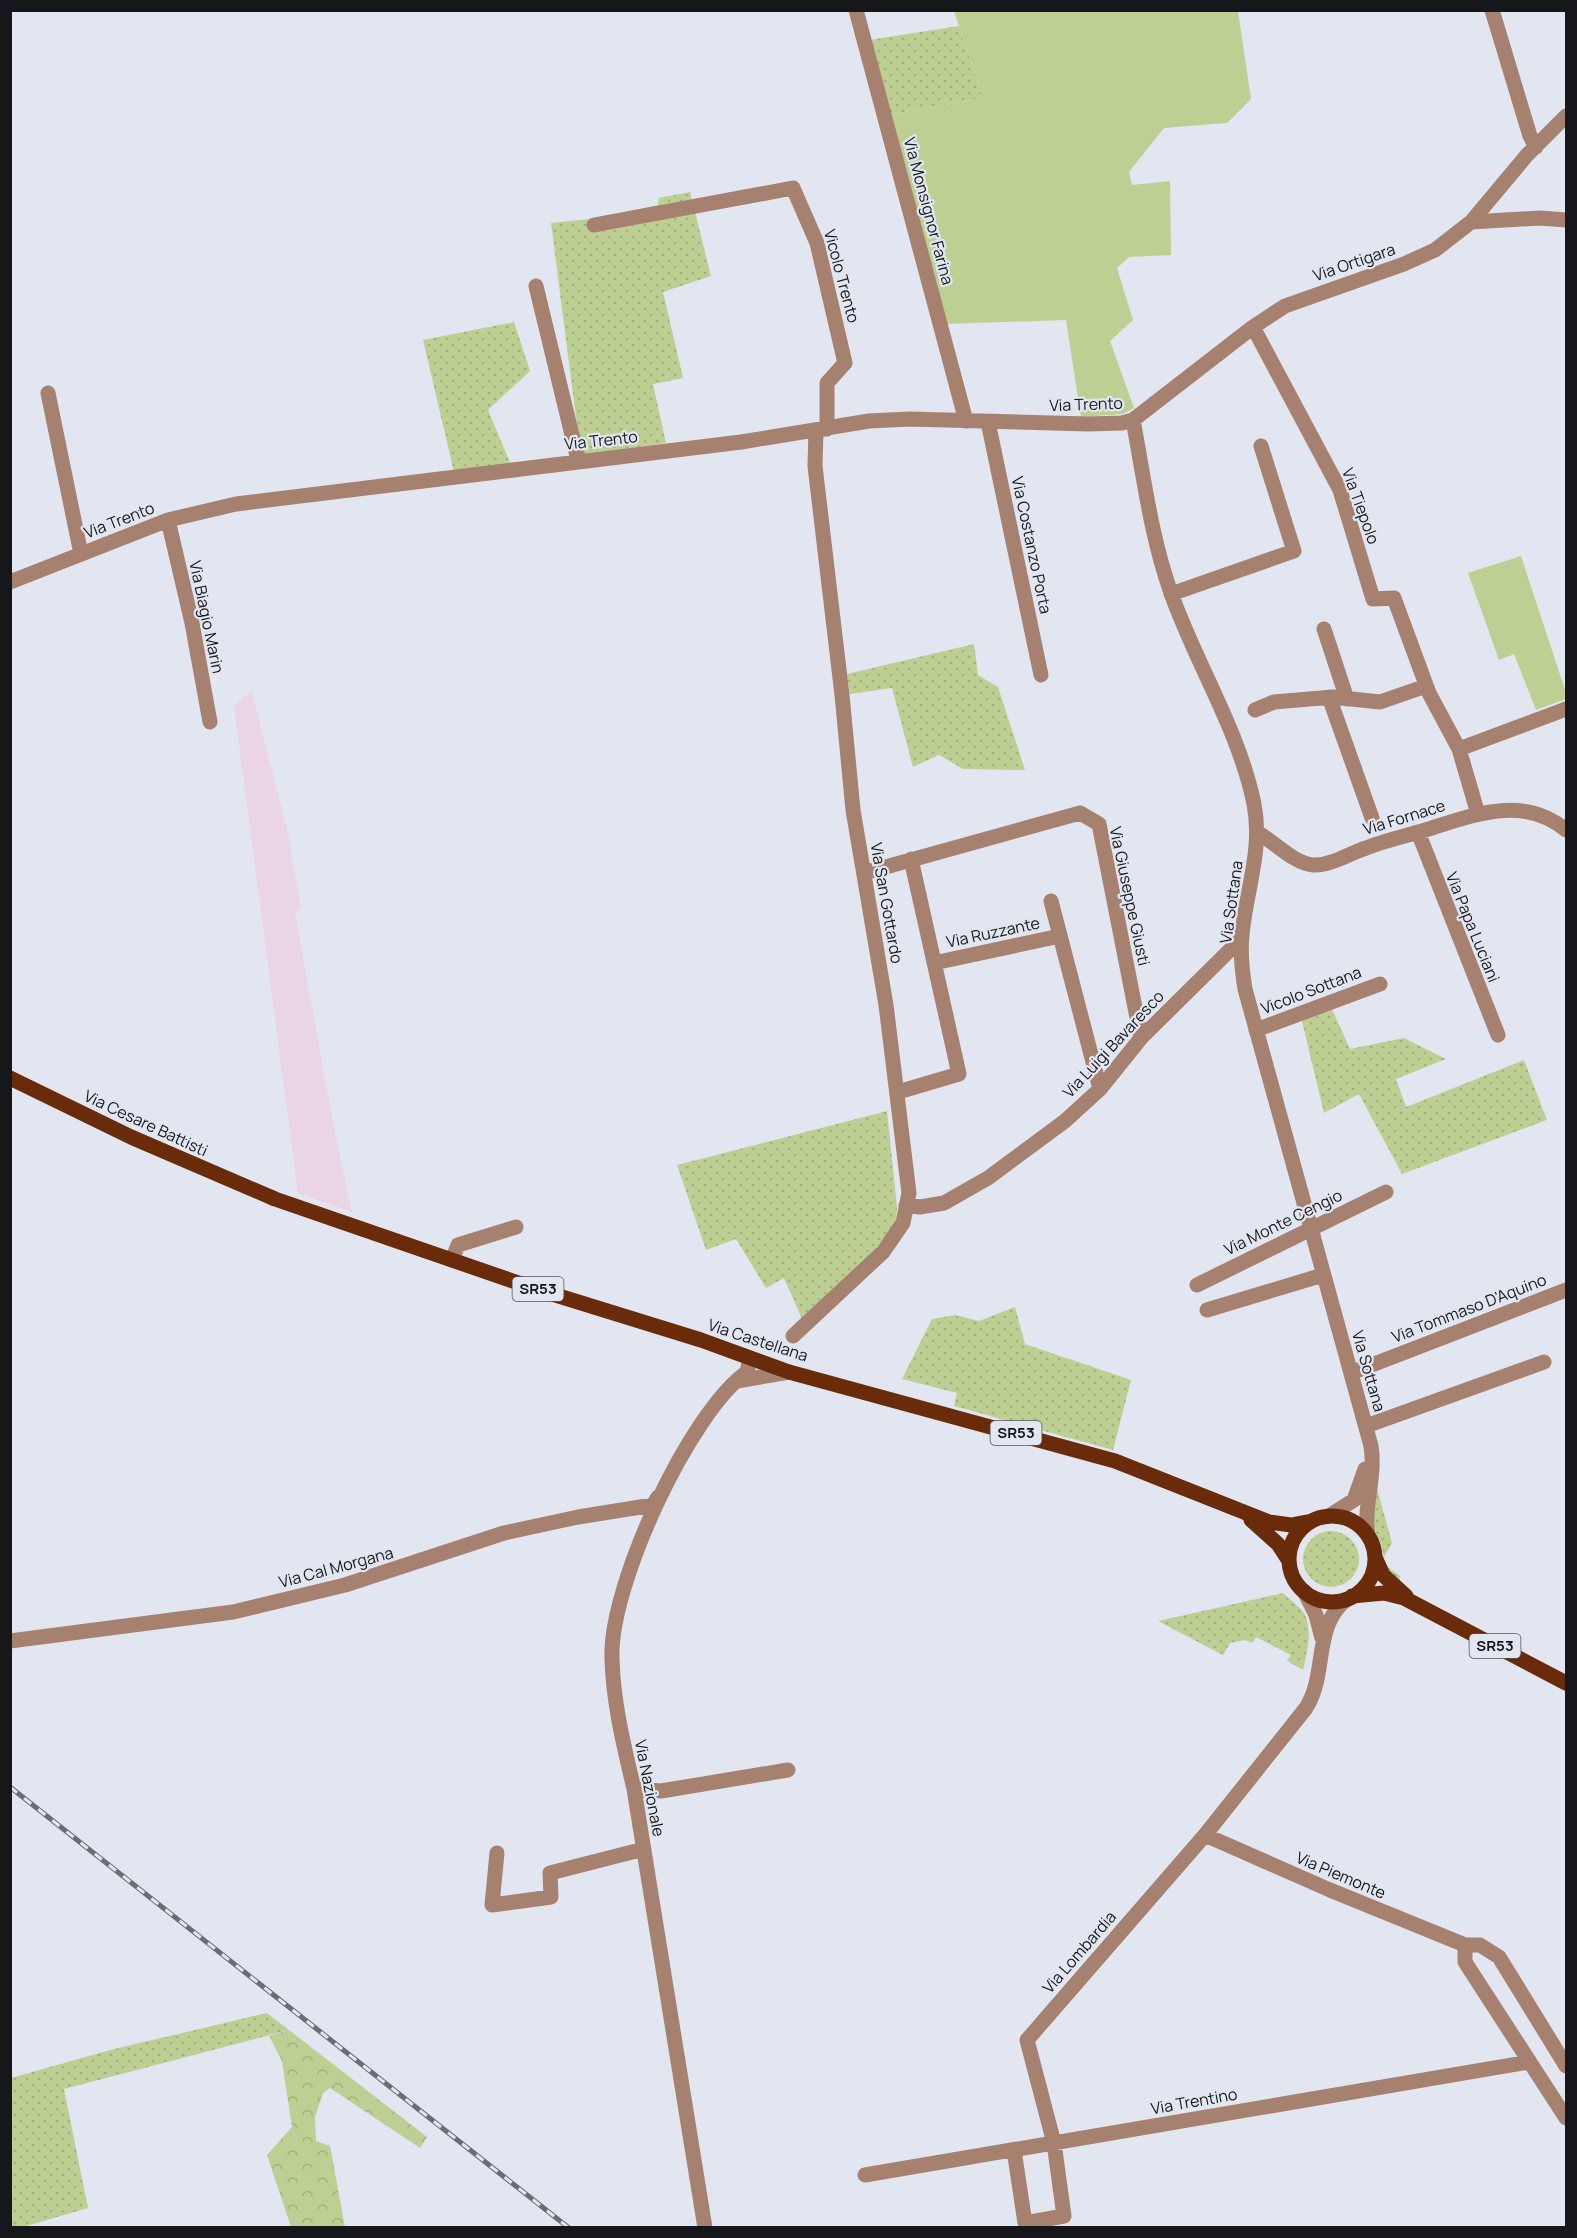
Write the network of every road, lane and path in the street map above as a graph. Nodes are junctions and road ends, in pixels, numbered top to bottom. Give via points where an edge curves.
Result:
1 (856, 10) edge
2 (1492, 10) edge
3 (1566, 116) edge
4 (1536, 147) junction
5 (1566, 220) edge
6 (1471, 222) junction
7 (594, 225) dead end
8 (536, 286) dead end
9 (1253, 327) junction
10 (48, 393) dead end
11 (1133, 420) junction
12 (966, 421) junction
13 (988, 422) junction
14 (822, 430) junction
15 (1261, 446) dead end
16 (578, 460) junction
17 (168, 520) junction
18 (81, 554) junction
19 (10, 582) edge
20 (1171, 594) junction
21 (1324, 629) dead end
22 (1041, 675) dead end
23 (1426, 686) junction
24 (1329, 698) junction
25 (1347, 699) junction
26 (1566, 709) edge
27 (1256, 710) dead end
28 (210, 722) dead end
29 (1459, 749) junction
30 (1478, 814) junction
31 (1372, 818) dead end
32 (1566, 831) edge
33 (1418, 832) junction
34 (1258, 833) junction
35 (910, 859) junction
36 (864, 873) junction
37 (1051, 901) dead end
38 (1060, 936) junction
39 (1242, 938) junction
40 (934, 963) junction
41 (1380, 984) dead end
42 (1256, 1030) junction
43 (1498, 1035) dead end
44 (1141, 1038) junction
45 (10, 1078) edge
46 (1100, 1089) junction
47 (898, 1092) junction
48 (1386, 1192) dead end
49 (268, 1196) joint
50 (906, 1205) junction
51 (516, 1227) dead end
52 (1310, 1228) junction
53 (452, 1260) junction
54 (1323, 1275) junction
55 (1197, 1285) dead end
56 (1566, 1290) edge
57 (1207, 1310) dead end
58 (793, 1336) dead end
59 (750, 1359) junction
60 (1544, 1362) dead end
61 (789, 1372) junction
62 (1352, 1373) junction
63 (734, 1381) junction
64 (1366, 1428) junction
65 (660, 1495) junction
66 (1239, 1512) junction
67 (1329, 1516) junction
68 (1312, 1521) junction
69 (1368, 1536) junction
70 (1374, 1553) junction
71 (1289, 1561) junction
72 (1304, 1591) junction
73 (1350, 1598) junction
74 (1418, 1605) junction
75 (10, 1641) edge
76 (1322, 1649) junction
77 (1566, 1683) edge
78 (788, 1770) dead end
79 (634, 1789) junction
80 (1205, 1835) junction
81 (644, 1850) junction
82 (497, 1853) dead end
83 (1465, 1945) junction
84 (1529, 2062) junction
85 (1566, 2066) edge
86 (1566, 2118) edge
87 (1054, 2143) junction
88 (1014, 2150) junction
89 (865, 2175) dead end
90 (705, 2228) edge

1 - 12 street, Via Monsignor Farina
2 - 4 street
3 - 4 street, Via Ortigara
4 - 6 street, Via Ortigara
5 - 6 street
6 - 9 street, Via Ortigara via 1435,250 1293,303
7 - 14 street, Vicolo Trento via 793,188 817,243 845,363 827,383
8 - 16 street
9 - 11 street, Via Ortigara
9 - 23 street, Via Tiepolo via 1340,490 1373,599 1394,598
10 - 18 street, Via Trento
11 - 13 street, Via Trento via 1110,424
11 - 20 street, Via Sottana via 1157,549
12 - 13 street, Via Trento
12 - 14 street, Via Trento via 888,419
13 - 22 street, Via Costanzo Porta
14 - 16 street, Via Trento
14 - 36 street, Via San Gottardo via 815,466 846,751
15 - 20 street via 1294,551
16 - 17 street, Via Trento via 236,504
17 - 18 street, Via Trento
17 - 28 street, Via Biagio Marin
18 - 19 street, Via Trento
20 - 34 street, Via Sottana via 1243,761
21 - 25 street
23 - 25 street via 1380,702
23 - 29 street, Via Tiepolo
24 - 25 street
24 - 27 street via 1274,702
24 - 31 street
26 - 29 street
29 - 30 street, Via Tiepolo
30 - 32 street, Via Fornace via 1510,809 1532,811 1547,816
30 - 33 street, Via Fornace
33 - 34 street, Via Fornace via 1313,865
33 - 43 street, Via Papa Luciani
34 - 39 street, Via Sottana
35 - 36 street, Via Giuseppe Giusti
35 - 40 street, Via Ruzzante
35 - 44 street, Via Giuseppe Giusti via 1080,813 1099,824
36 - 47 street, Via San Gottardo
37 - 38 street
38 - 40 street, Via Ruzzante
38 - 46 street
39 - 42 street, Via Sottana via 1245,989
39 - 44 street, Via Luigi Bavaresco
40 - 47 street, Via Ruzzante via 959,1074
41 - 42 street, Vicolo Sottana
42 - 52 street, Via Sottana
44 - 46 street, Via Luigi Bavaresco
45 - 49 main road, Via Cesare Battisti / SR53 via 131,1137
46 - 50 street, Via Luigi Bavaresco via 1065,1121 988,1178 944,1203
47 - 50 street, Via San Gottardo via 909,1193
48 - 52 street, Via Monte Cengio
49 - 53 main road, Via Castellana / SR53
50 - 58 street, Via San Gottardo via 903,1223 883,1252
51 - 53 street via 458,1245
52 - 54 street, Via Sottana
52 - 55 street, Via Monte Cengio
53 - 59 main road, Via Castellana / SR53
54 - 57 street
54 - 62 street, Via Sottana
56 - 62 street, Via Tommaso D'Aquino
59 - 61 main road, Via Castellana / SR53
59 - 63 street, Via Nazionale via 747,1372
60 - 64 street
61 - 63 street
61 - 66 main road, Via Castellana / SR53 via 1115,1461
62 - 64 street, Via Sottana
63 - 65 street, Via Nazionale via 699,1427
64 - 67 street, Via Sottana via 1365,1468 1358,1491 1349,1504
64 - 69 street, Via Sottana via 1373,1464 1366,1512
65 - 75 street, Via Cal Morgana via 652,1505 504,1533 345,1585 234,1612
65 - 79 street, Via Nazionale via 625,1578 612,1657 619,1721
66 - 68 main road, Via Castellana / SR53 via 1283,1525
66 - 71 main road, Via Castellana / SR53 via 1271,1537
67 - 68 main road, SR53
67 - 69 main road via 1347,1519
68 - 71 main road via 1293,1541
69 - 70 main road, SR53
70 - 73 main road via 1366,1585
70 - 74 main road, SR53 via 1385,1577
71 - 72 main road, SR53 via 1296,1582
72 - 73 main road, SR53 via 1325,1601
72 - 76 street, Via Lombardia via 1318,1619
73 - 74 main road, SR53 via 1388,1594
73 - 76 street, Via Lombardia via 1330,1618
74 - 77 main road, SR53
76 - 80 street, Via Lombardia via 1309,1704
78 - 79 street via 661,1791
79 - 81 street, Via Nazionale
80 - 83 street, Via Piemonte
80 - 87 street, Via Lombardia via 1027,2040
81 - 82 street via 550,1873 551,1897 492,1905
81 - 90 street, Via Nazionale
83 - 84 street via 1465,1962
83 - 85 street, Via Piemonte via 1480,1945 1499,1956
84 - 86 street
84 - 87 street, Via Trentino
87 - 88 street, Via Trentino
87 - 88 street, Via Lombardia via 1064,2216 1044,2220 1024,2223
88 - 89 street, Via Trentino

